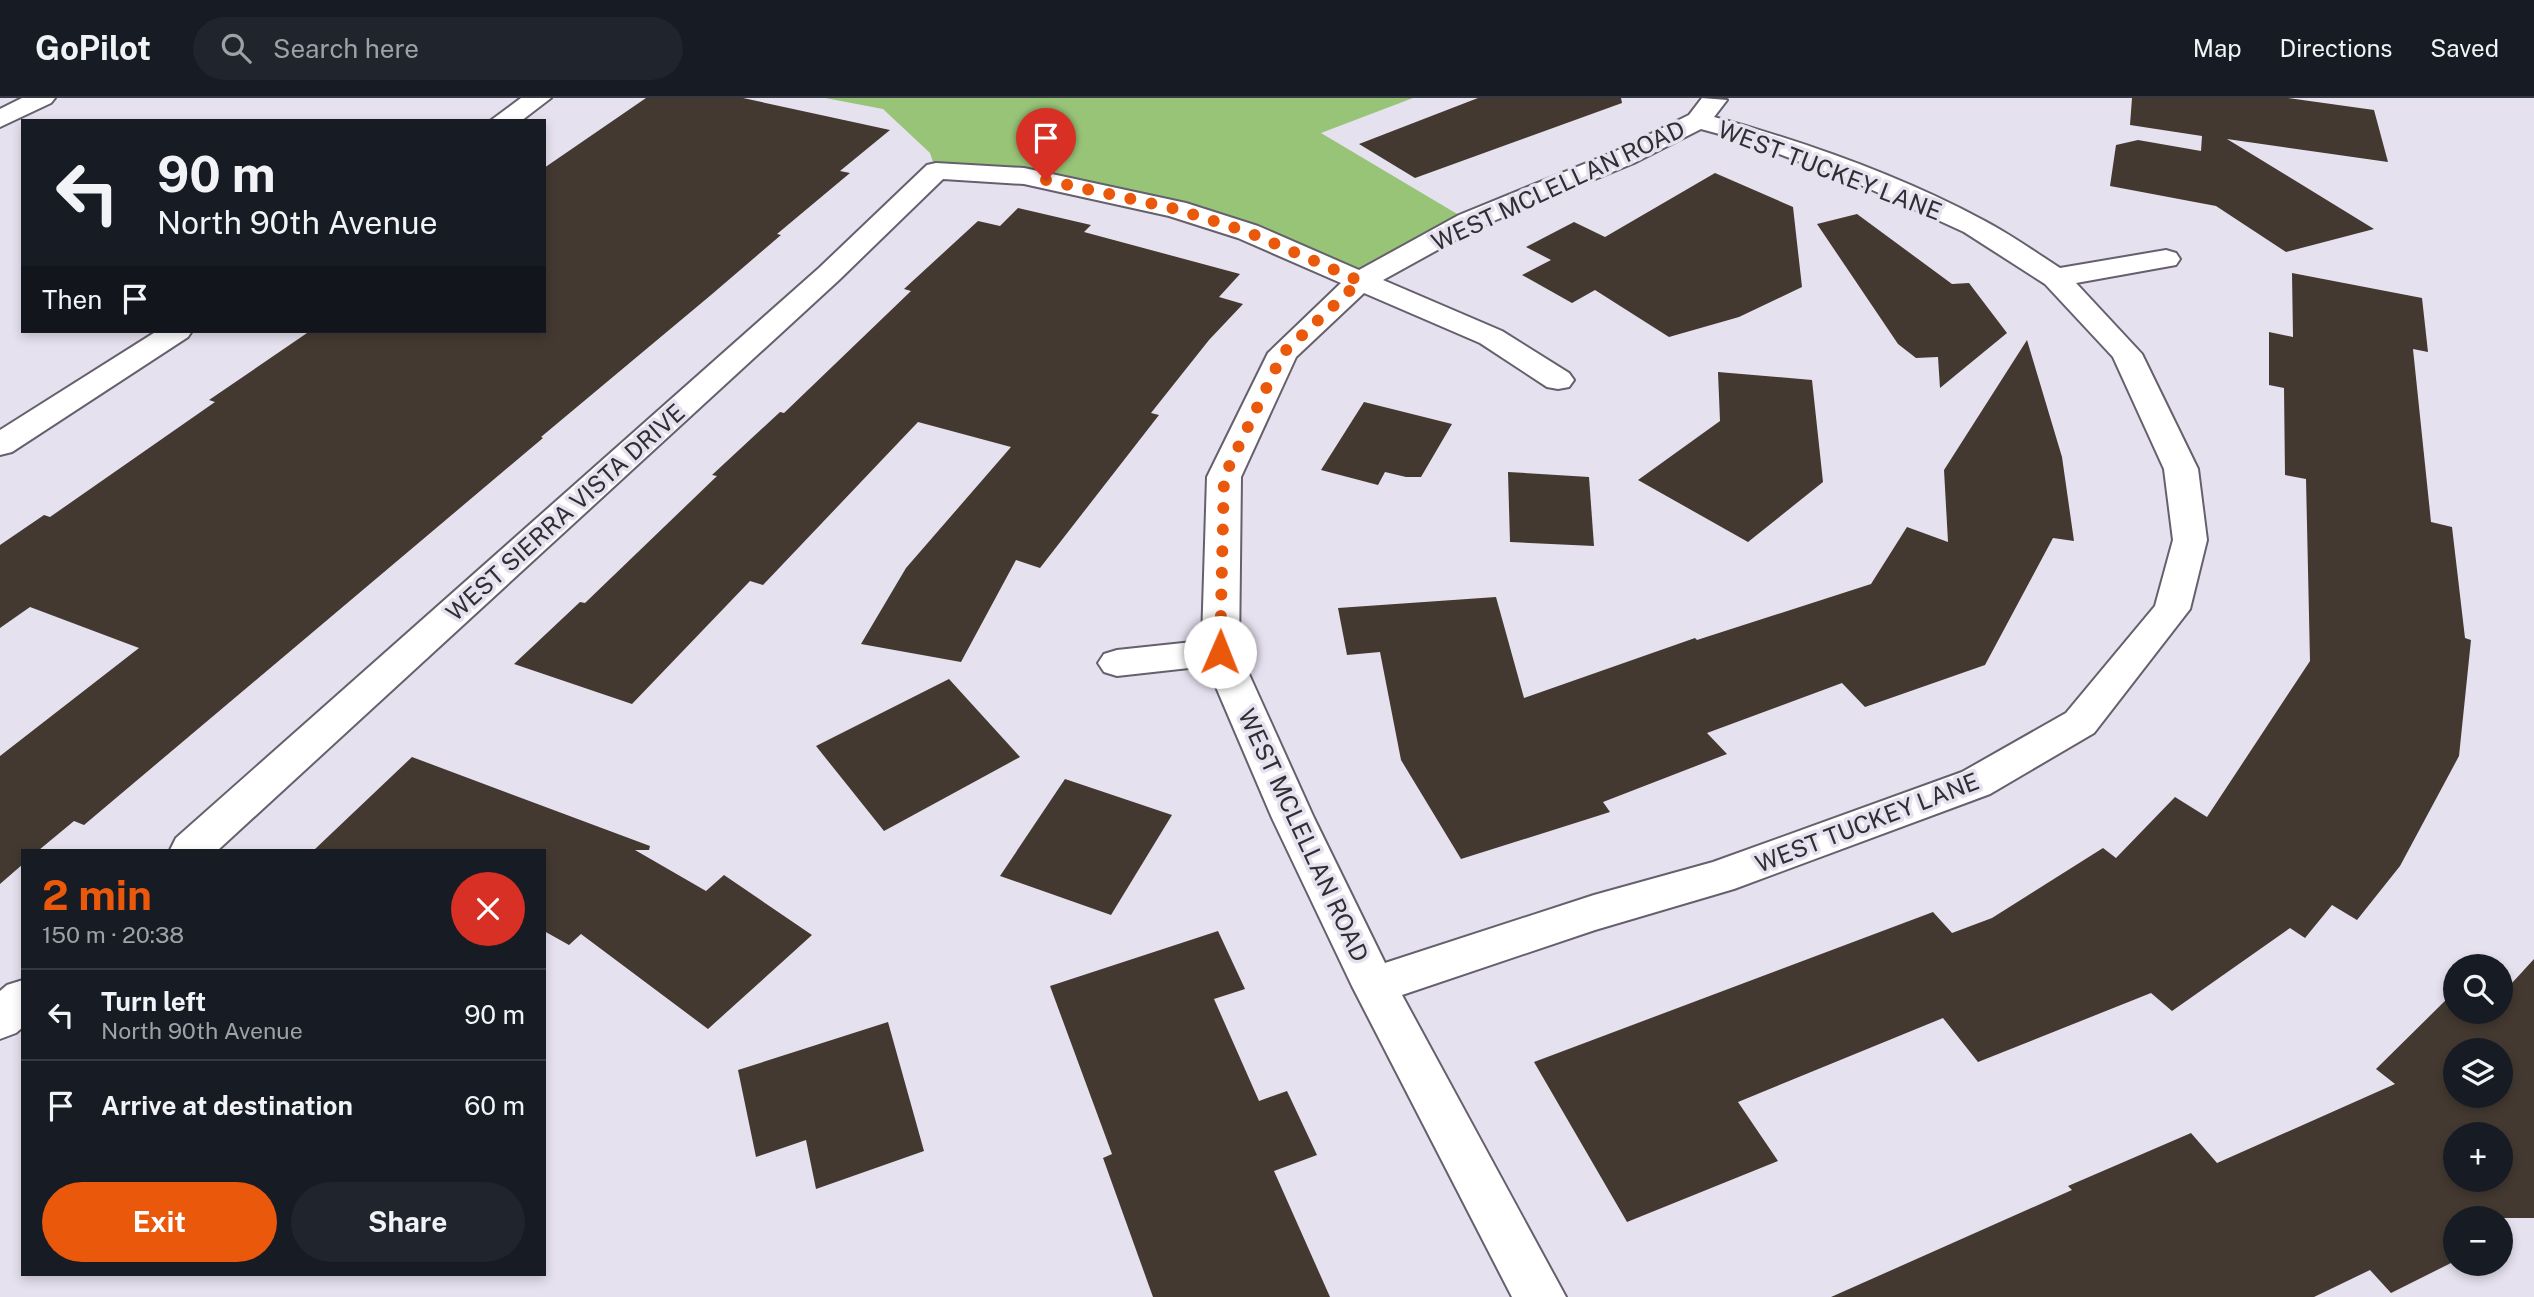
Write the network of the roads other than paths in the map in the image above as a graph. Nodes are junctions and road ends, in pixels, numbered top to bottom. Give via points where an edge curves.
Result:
1 (42, 98) edge
2 (538, 98) edge
3 (1706, 109) edge
4 (0, 119) edge
5 (506, 119) edge
6 (2166, 259) dead end
7 (2055, 278) junction
8 (1360, 281) junction
9 (174, 333) edge
10 (1558, 380) dead end
11 (0, 445) edge
12 (1220, 652) junction
13 (1117, 663) dead end
14 (192, 849) edge
15 (1374, 986) junction
16 (21, 1001) edge
17 (0, 1019) edge
18 (1540, 1297) edge

1 - 4 street
2 - 5 street
3 - 7 street, WEST TUCKEY LANE via 1754,136 1878,182 1974,226
3 - 8 street, WEST MCLELLAN ROAD via 1625,157 1469,220
6 - 7 street
7 - 15 street, WEST TUCKEY LANE via 2127,354 2181,469 2190,540 2172,609 2080,723 1976,783 1719,877 1517,937
8 - 10 street via 1491,337
8 - 12 street, WEST MCLELLAN ROAD via 1283,353 1224,477
8 - 14 street, WEST SIERRA VISTA DRIVE via 1248,232 1176,209 1024,176 936,171 829,274
9 - 11 street
12 - 13 street
12 - 15 street, WEST MCLELLAN ROAD
15 - 18 street, WEST MCLELLAN ROAD
16 - 17 street

